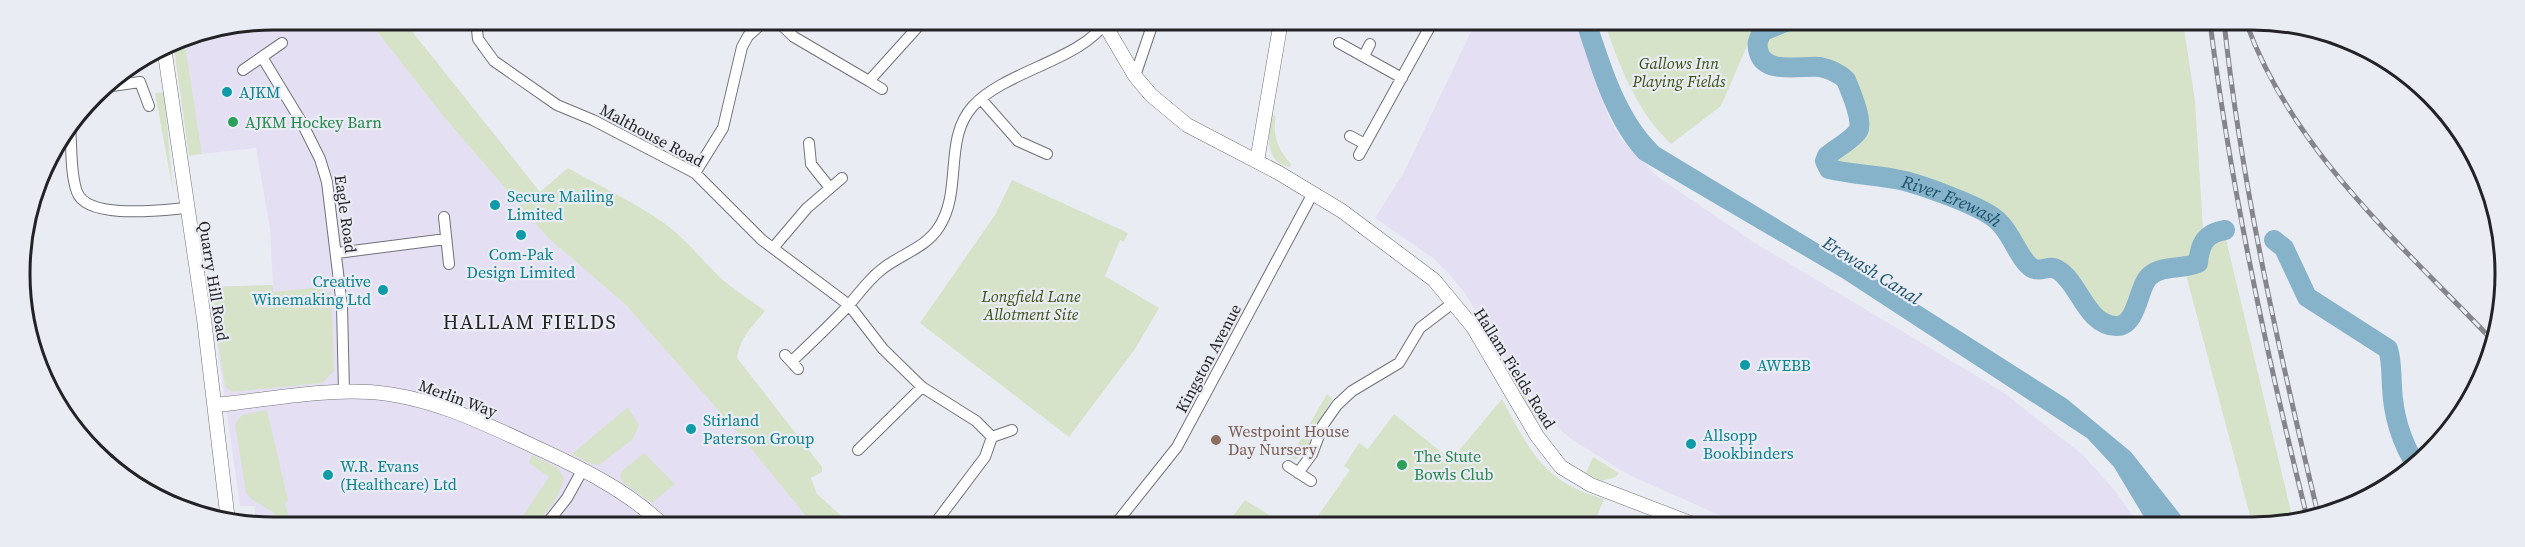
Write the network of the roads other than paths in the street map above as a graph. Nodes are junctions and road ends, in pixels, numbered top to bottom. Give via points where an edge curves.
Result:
1 (476, 30) edge
2 (755, 30) edge
3 (787, 30) edge
4 (915, 30) edge
5 (1095, 30) edge
6 (1109, 30) edge
7 (1151, 30) edge
8 (1279, 30) edge
9 (1428, 30) edge
10 (1339, 43) dead end
11 (282, 44) dead end
12 (1370, 44) dead end
13 (165, 55) edge
14 (1364, 56) junction
15 (262, 57) junction
16 (243, 70) dead end
17 (1135, 76) junction
18 (1402, 78) junction
19 (869, 81) junction
20 (119, 85) edge
21 (882, 89) dead end
22 (981, 99) junction
23 (149, 106) dead end
24 (1350, 136) dead end
25 (71, 138) edge
26 (808, 144) dead end
27 (1365, 144) junction
28 (1047, 154) dead end
29 (1359, 155) dead end
30 (1257, 161) junction
31 (695, 173) junction
32 (842, 178) dead end
33 (830, 188) junction
34 (1312, 193) junction
35 (186, 208) junction
36 (444, 217) dead end
37 (446, 239) junction
38 (773, 248) junction
39 (337, 253) junction
40 (449, 264) dead end
41 (1454, 302) junction
42 (849, 305) junction
43 (792, 362) dead end
44 (922, 387) junction
45 (344, 392) junction
46 (216, 405) junction
47 (1012, 430) dead end
48 (992, 437) junction
49 (858, 450) dead end
50 (1288, 466) dead end
51 (583, 470) junction
52 (1298, 473) junction
53 (1311, 481) dead end
54 (227, 512) edge
55 (552, 517) edge
56 (653, 517) edge
57 (940, 517) edge
58 (1121, 517) edge
59 (1675, 517) edge

1 - 31 street, Malthouse Road via 483,49 500,66 568,112 593,120
2 - 31 street via 742,47 723,128
3 - 19 street
4 - 19 street
5 - 22 street via 1074,48
6 - 17 street, Hallam Fields Road
7 - 17 street
8 - 30 street
9 - 18 street
10 - 14 street
11 - 15 street
12 - 14 street
13 - 35 street, Quarry Hill Road
14 - 18 street
15 - 16 street
15 - 39 street, Eagle Road via 320,159
17 - 30 street, Hallam Fields Road via 1150,95 1187,125
18 - 27 street
19 - 21 street
20 - 23 street via 140,82
22 - 28 street via 1018,141
22 - 42 street via 963,120 950,206 938,229 920,247 879,271
24 - 27 street
25 - 35 street via 76,190 84,201 95,207 124,211
26 - 33 street via 811,164
27 - 29 street
30 - 34 street, Hallam Fields Road
31 - 38 street, Malthouse Road via 754,234
32 - 33 street
33 - 38 street
34 - 41 street, Hallam Fields Road via 1401,254
34 - 58 street, Kingston Avenue via 1177,447
35 - 46 street, Quarry Hill Road
36 - 37 street
37 - 39 street
37 - 40 street
38 - 42 street, Malthouse Road
39 - 45 street, Eagle Road
41 - 52 street via 1416,333 1399,363 1352,391 1337,405
41 - 59 street, Hallam Fields Road via 1556,462 1591,485
42 - 43 street
42 - 44 street, Malthouse Road via 883,348
44 - 48 street, Malthouse Road via 976,421
44 - 49 street
45 - 46 street, Merlin Way
45 - 51 street, Merlin Way via 427,402 481,422
46 - 54 street, Quarry Hill Road
47 - 48 street
48 - 57 street via 985,457
50 - 52 street
51 - 55 street
51 - 56 street, Merlin Way via 620,491
52 - 53 street

